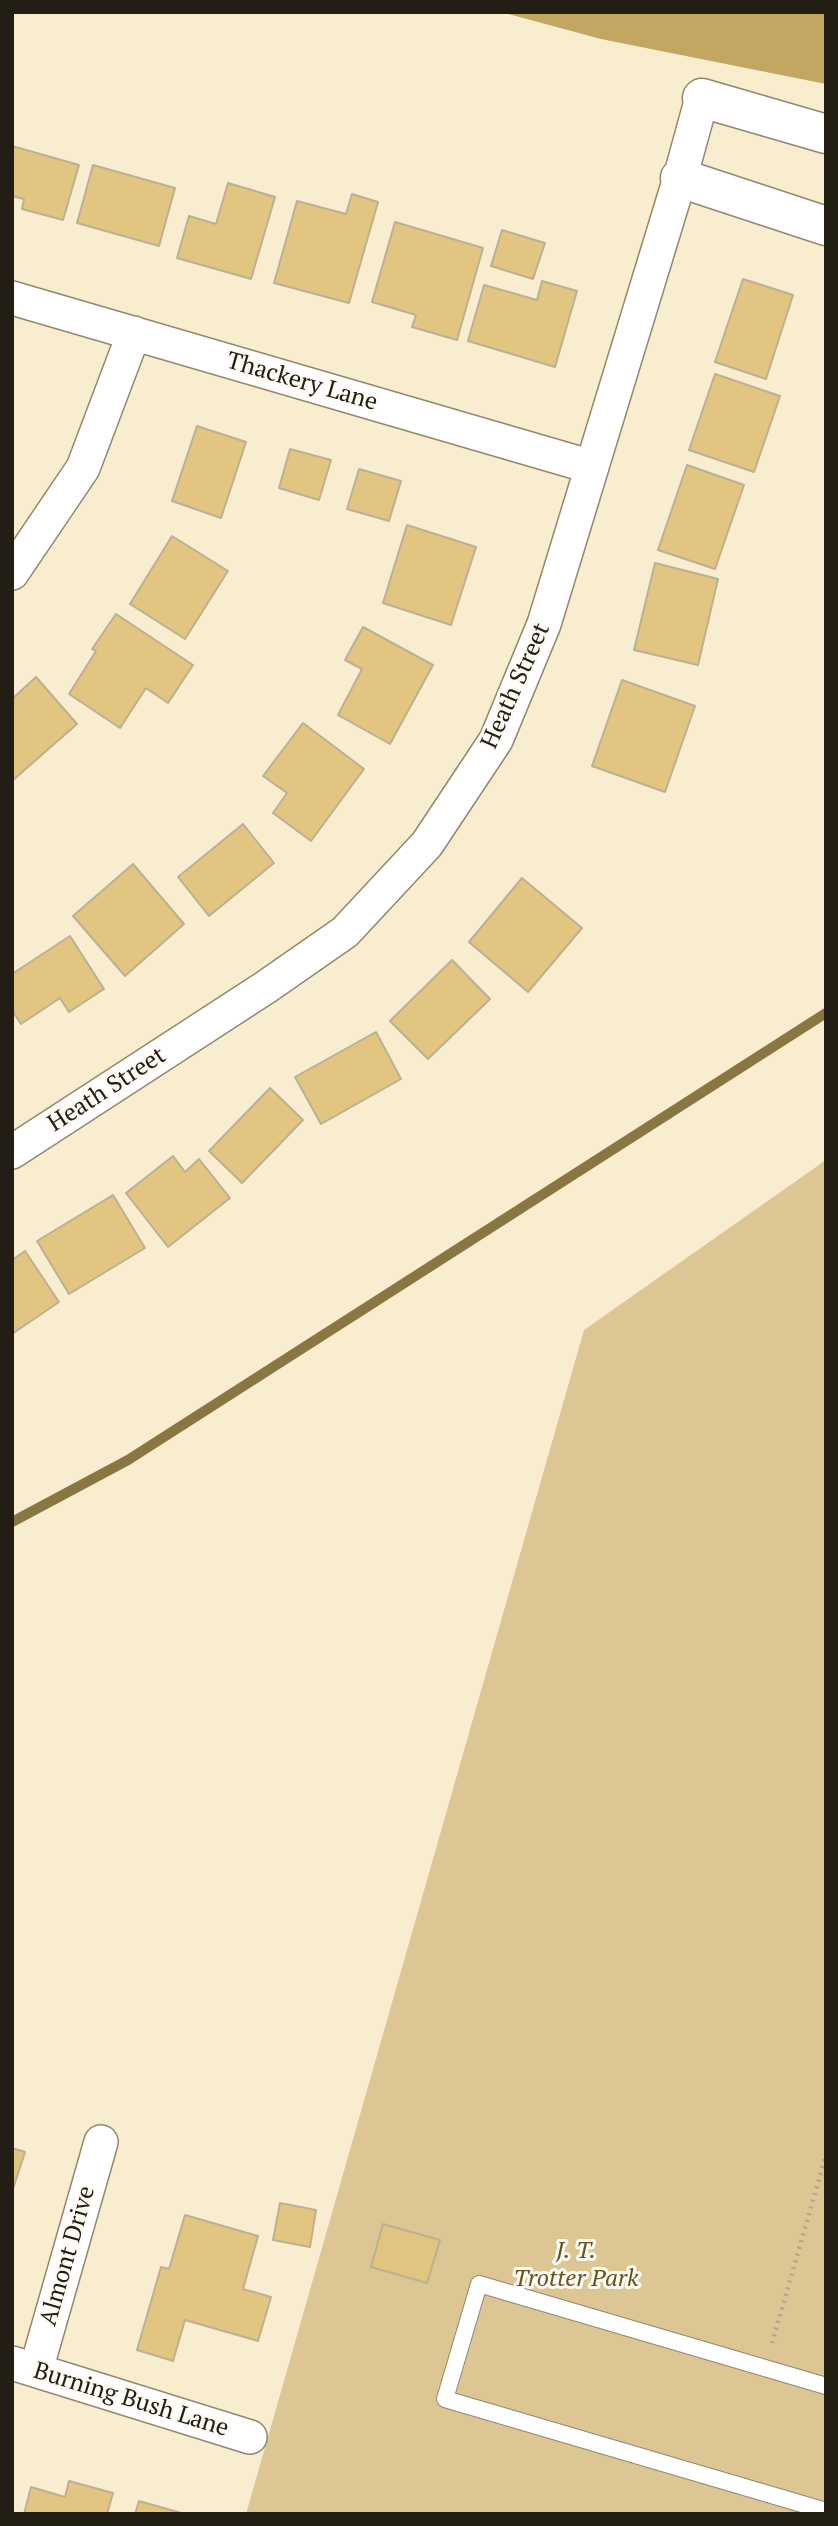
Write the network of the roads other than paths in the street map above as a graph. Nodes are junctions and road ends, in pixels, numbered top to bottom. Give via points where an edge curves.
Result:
1 (702, 98) joint
2 (826, 134) edge
3 (680, 178) junction
4 (826, 226) edge
5 (12, 298) edge
6 (134, 333) junction
7 (592, 467) junction
8 (12, 573) edge
9 (12, 1152) edge
10 (101, 2142) dead end
11 (24, 2366) edge
12 (826, 2386) edge
13 (250, 2437) dead end
14 (826, 2511) edge

1 - 2 street
1 - 3 street, Heath Street
3 - 4 street
3 - 7 street, Heath Street
5 - 6 street, Thackery Lane
6 - 7 street, Thackery Lane
6 - 8 street via 83,468
7 - 9 street, Heath Street via 544,624 496,740 427,844 345,932
10 - 11 street, Almont Drive
11 - 13 street, Burning Bush Lane
12 - 14 lane via 479,2284 445,2399

